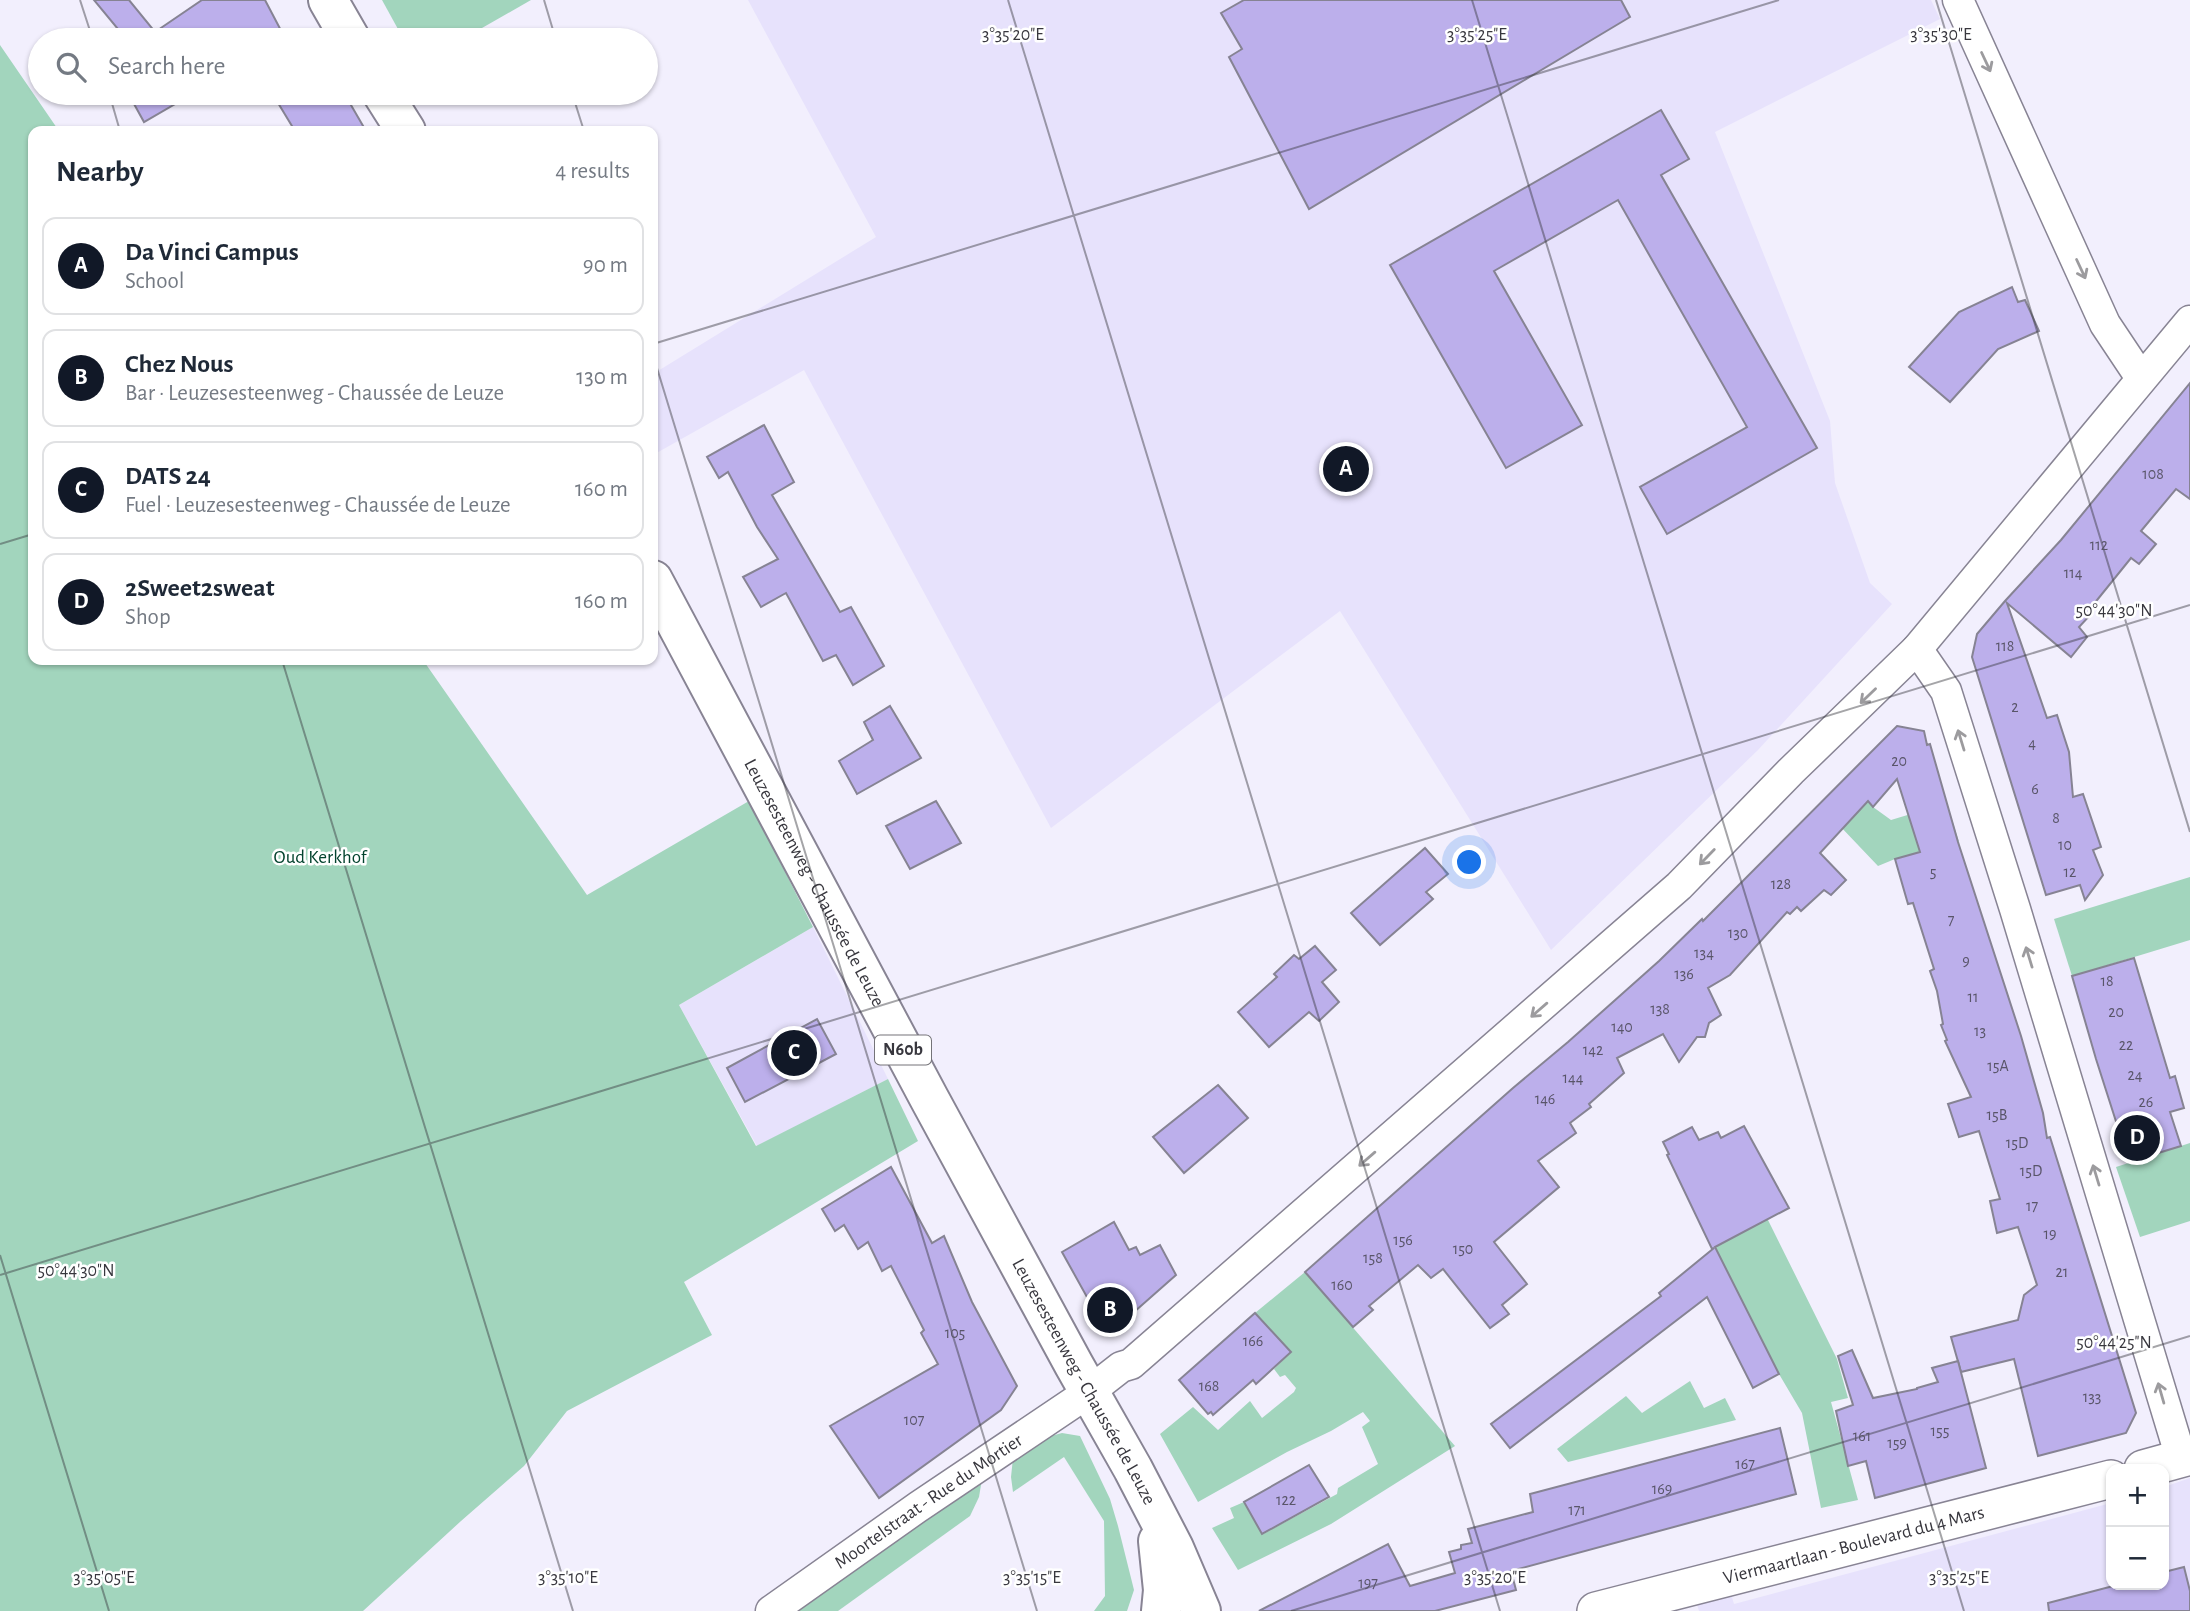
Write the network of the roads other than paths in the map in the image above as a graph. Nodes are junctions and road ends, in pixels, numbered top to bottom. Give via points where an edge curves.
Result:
1 (328, 0) edge
2 (1958, 0) edge
3 (344, 28) edge
4 (390, 105) edge
5 (403, 126) edge
6 (2190, 321) edge
7 (2141, 378) junction
8 (658, 589) edge
9 (1917, 649) junction
10 (1089, 1392) junction
11 (2185, 1457) edge
12 (2160, 1464) edge
13 (2106, 1480) edge
14 (1157, 1518) junction
15 (771, 1611) edge
16 (1161, 1611) edge
17 (1201, 1611) edge
18 (1596, 1611) edge

1 - 3 main road
2 -> 7 street via 2105,324
4 - 5 main road
6 - 7 street, Moortelstraat - Rue du Mortier
7 - 9 street, Moortelstraat - Rue du Mortier
8 - 10 main road, Leuzesesteenweg - Chaussée de Leuze / N60b
9 -> 10 street, Moortelstraat - Rue du Mortier via 1679,886 1131,1364
11 -> 9 street via 1946,691
10 - 14 main road, Leuzesesteenweg - Chaussée de Leuze / N60b
10 - 15 street, Moortelstraat - Rue du Mortier
11 - 12 street
13 - 18 street, Viermaartlaan - Boulevard du 4 Mars
14 - 16 main road, Leuzesesteenweg - Chaussée de Leuze / N60b
14 - 17 main road, Leuzesesteenweg - Chaussée de Leuze / N60b

